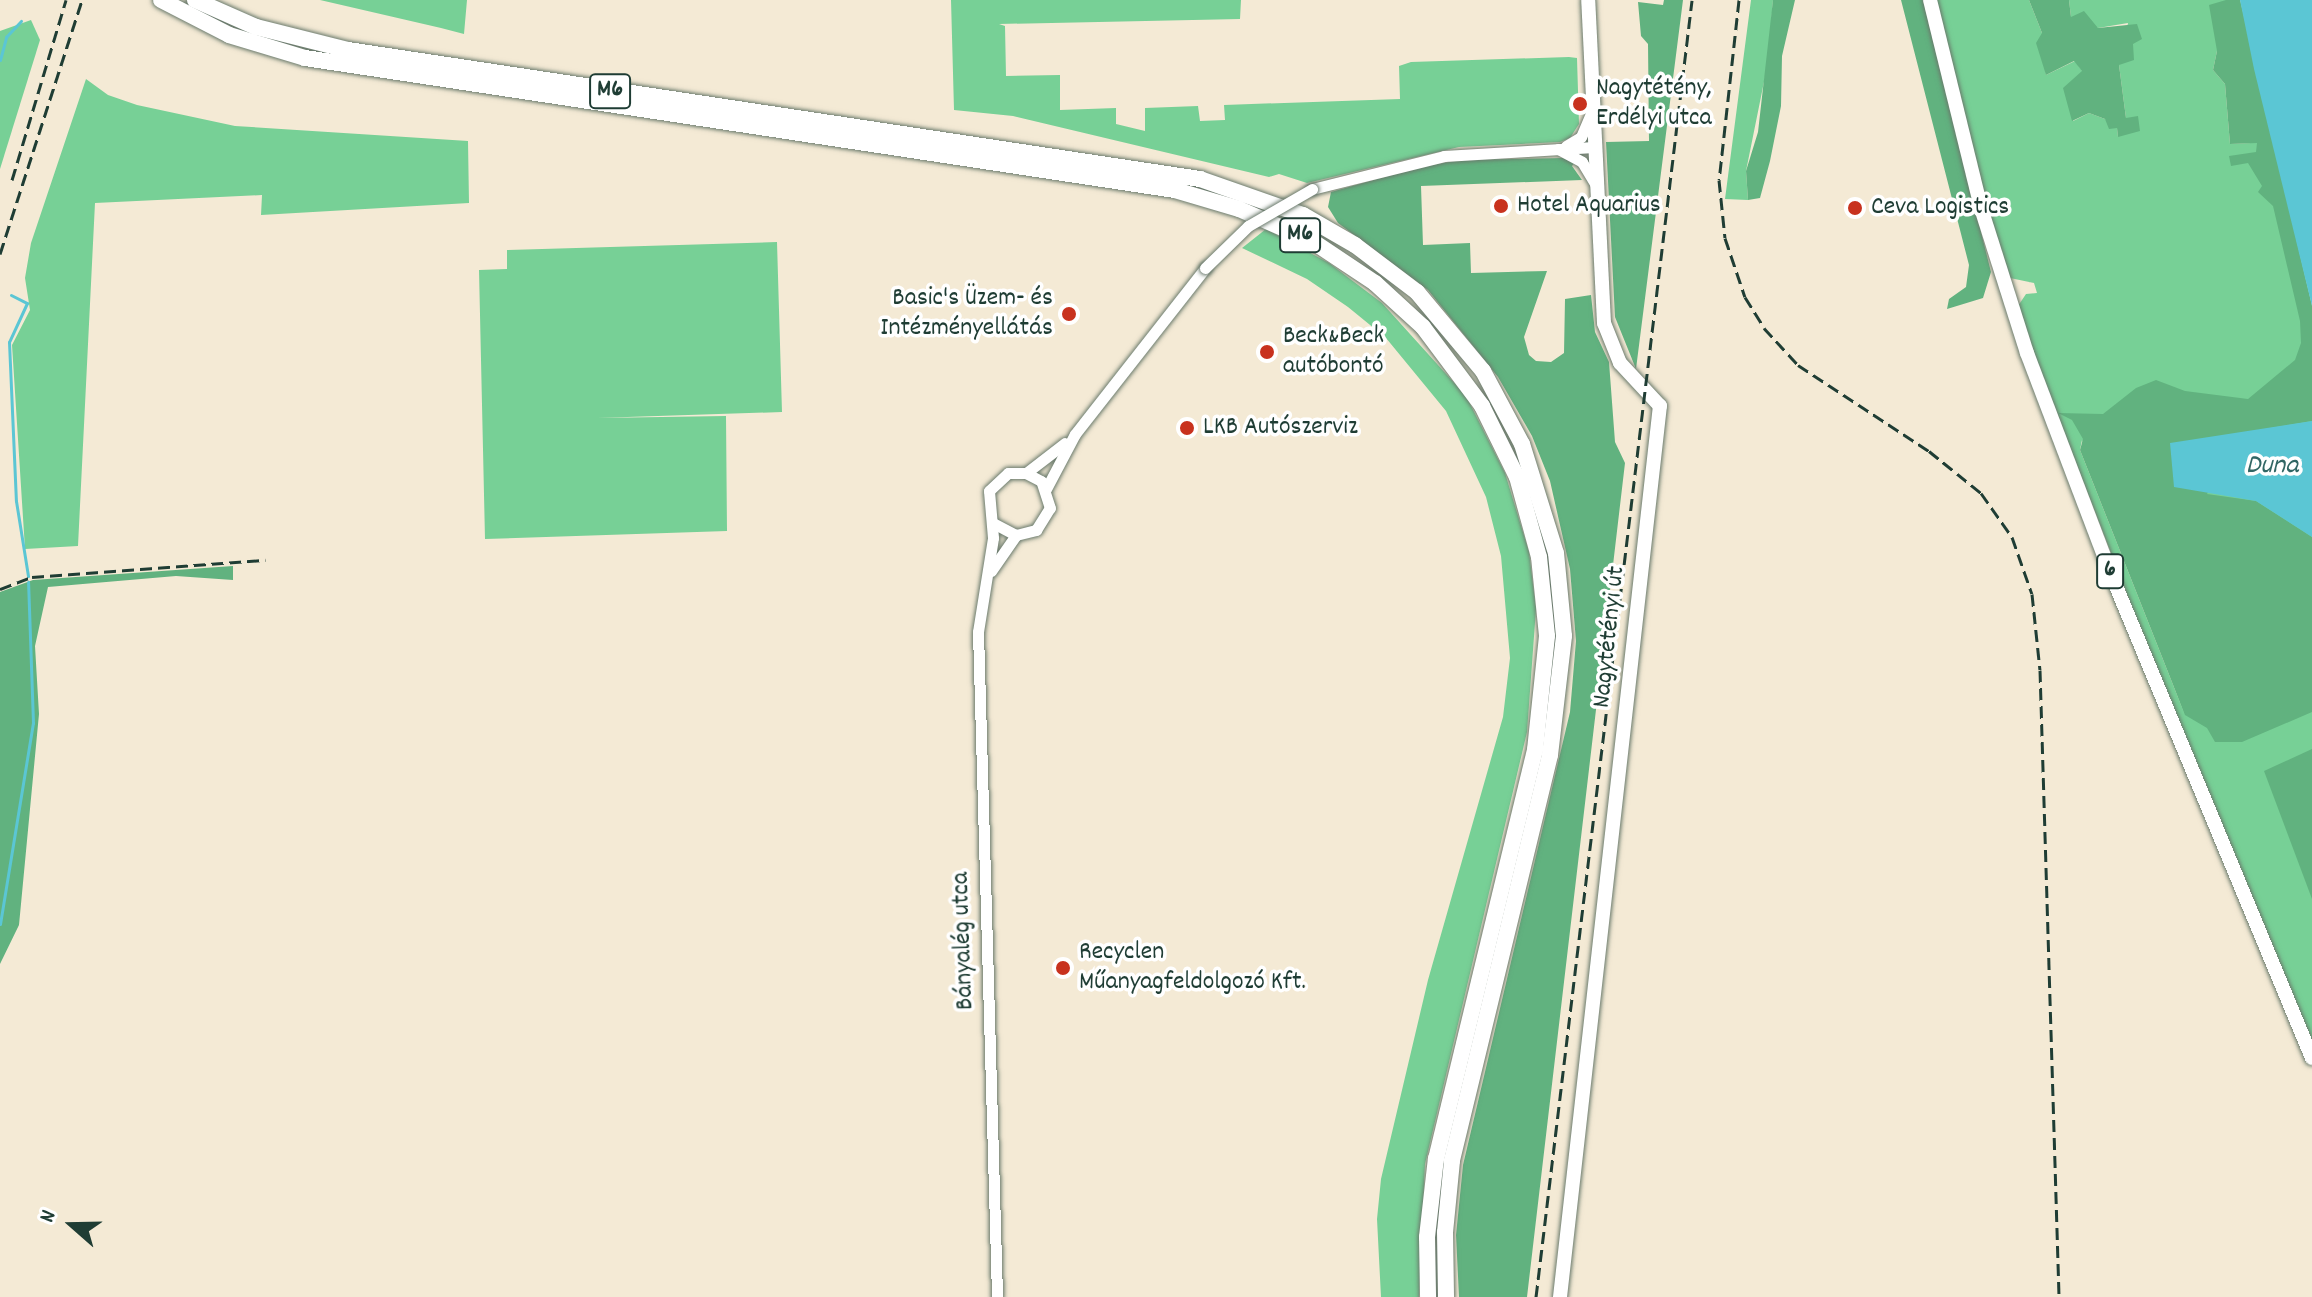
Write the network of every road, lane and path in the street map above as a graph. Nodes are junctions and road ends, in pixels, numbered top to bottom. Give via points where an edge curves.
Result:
1 (161, 0) edge
2 (195, 0) edge
3 (1588, 0) edge
4 (1930, 0) edge
5 (1592, 110) junction
6 (1594, 147) junction
7 (1558, 148) junction
8 (1595, 184) junction
9 (1075, 434) junction
10 (1026, 473) junction
11 (1046, 489) junction
12 (993, 523) junction
13 (1016, 535) junction
14 (986, 584) junction
15 (2312, 1058) edge
16 (997, 1297) edge
17 (1428, 1297) edge
18 (1446, 1297) edge
19 (1560, 1297) edge

1 - 17 highway, M6 via 229,35 305,58 1175,190 1239,209 1312,241 1375,283 1423,327 1482,406 1517,477 1539,557 1547,636 1535,750 1436,1158 1428,1225
2 - 18 highway, M6 via 256,27 348,50 1208,181 1303,215 1355,245 1417,292 1483,371 1522,444 1556,553 1564,636 1550,755 1452,1161
3 - 5 main road, Nagytétényi út
4 - 15 main road, 6 via 1981,208 2041,392
5 - 6 main road, Nagytétényi út
5 - 7 street via 1581,137
6 - 7 street
6 - 8 main road, Nagytétényi út
7 - 8 street via 1582,162
7 - 9 street, bridge via 1444,156 1312,189 1248,226 1205,268
8 - 19 main road, Nagytétényi út via 1604,323 1620,363 1660,406
9 - 10 street
9 - 11 street
10 - 11 street
10 - 12 street, Bányalég utca via 1008,473 993,484 987,499
11 - 13 street, Bányalég utca via 1047,517 1036,530
12 - 13 street
12 - 14 street, Bányalég utca
13 - 14 street, Bányalég utca
14 - 16 street, Bányalég utca via 978,632

